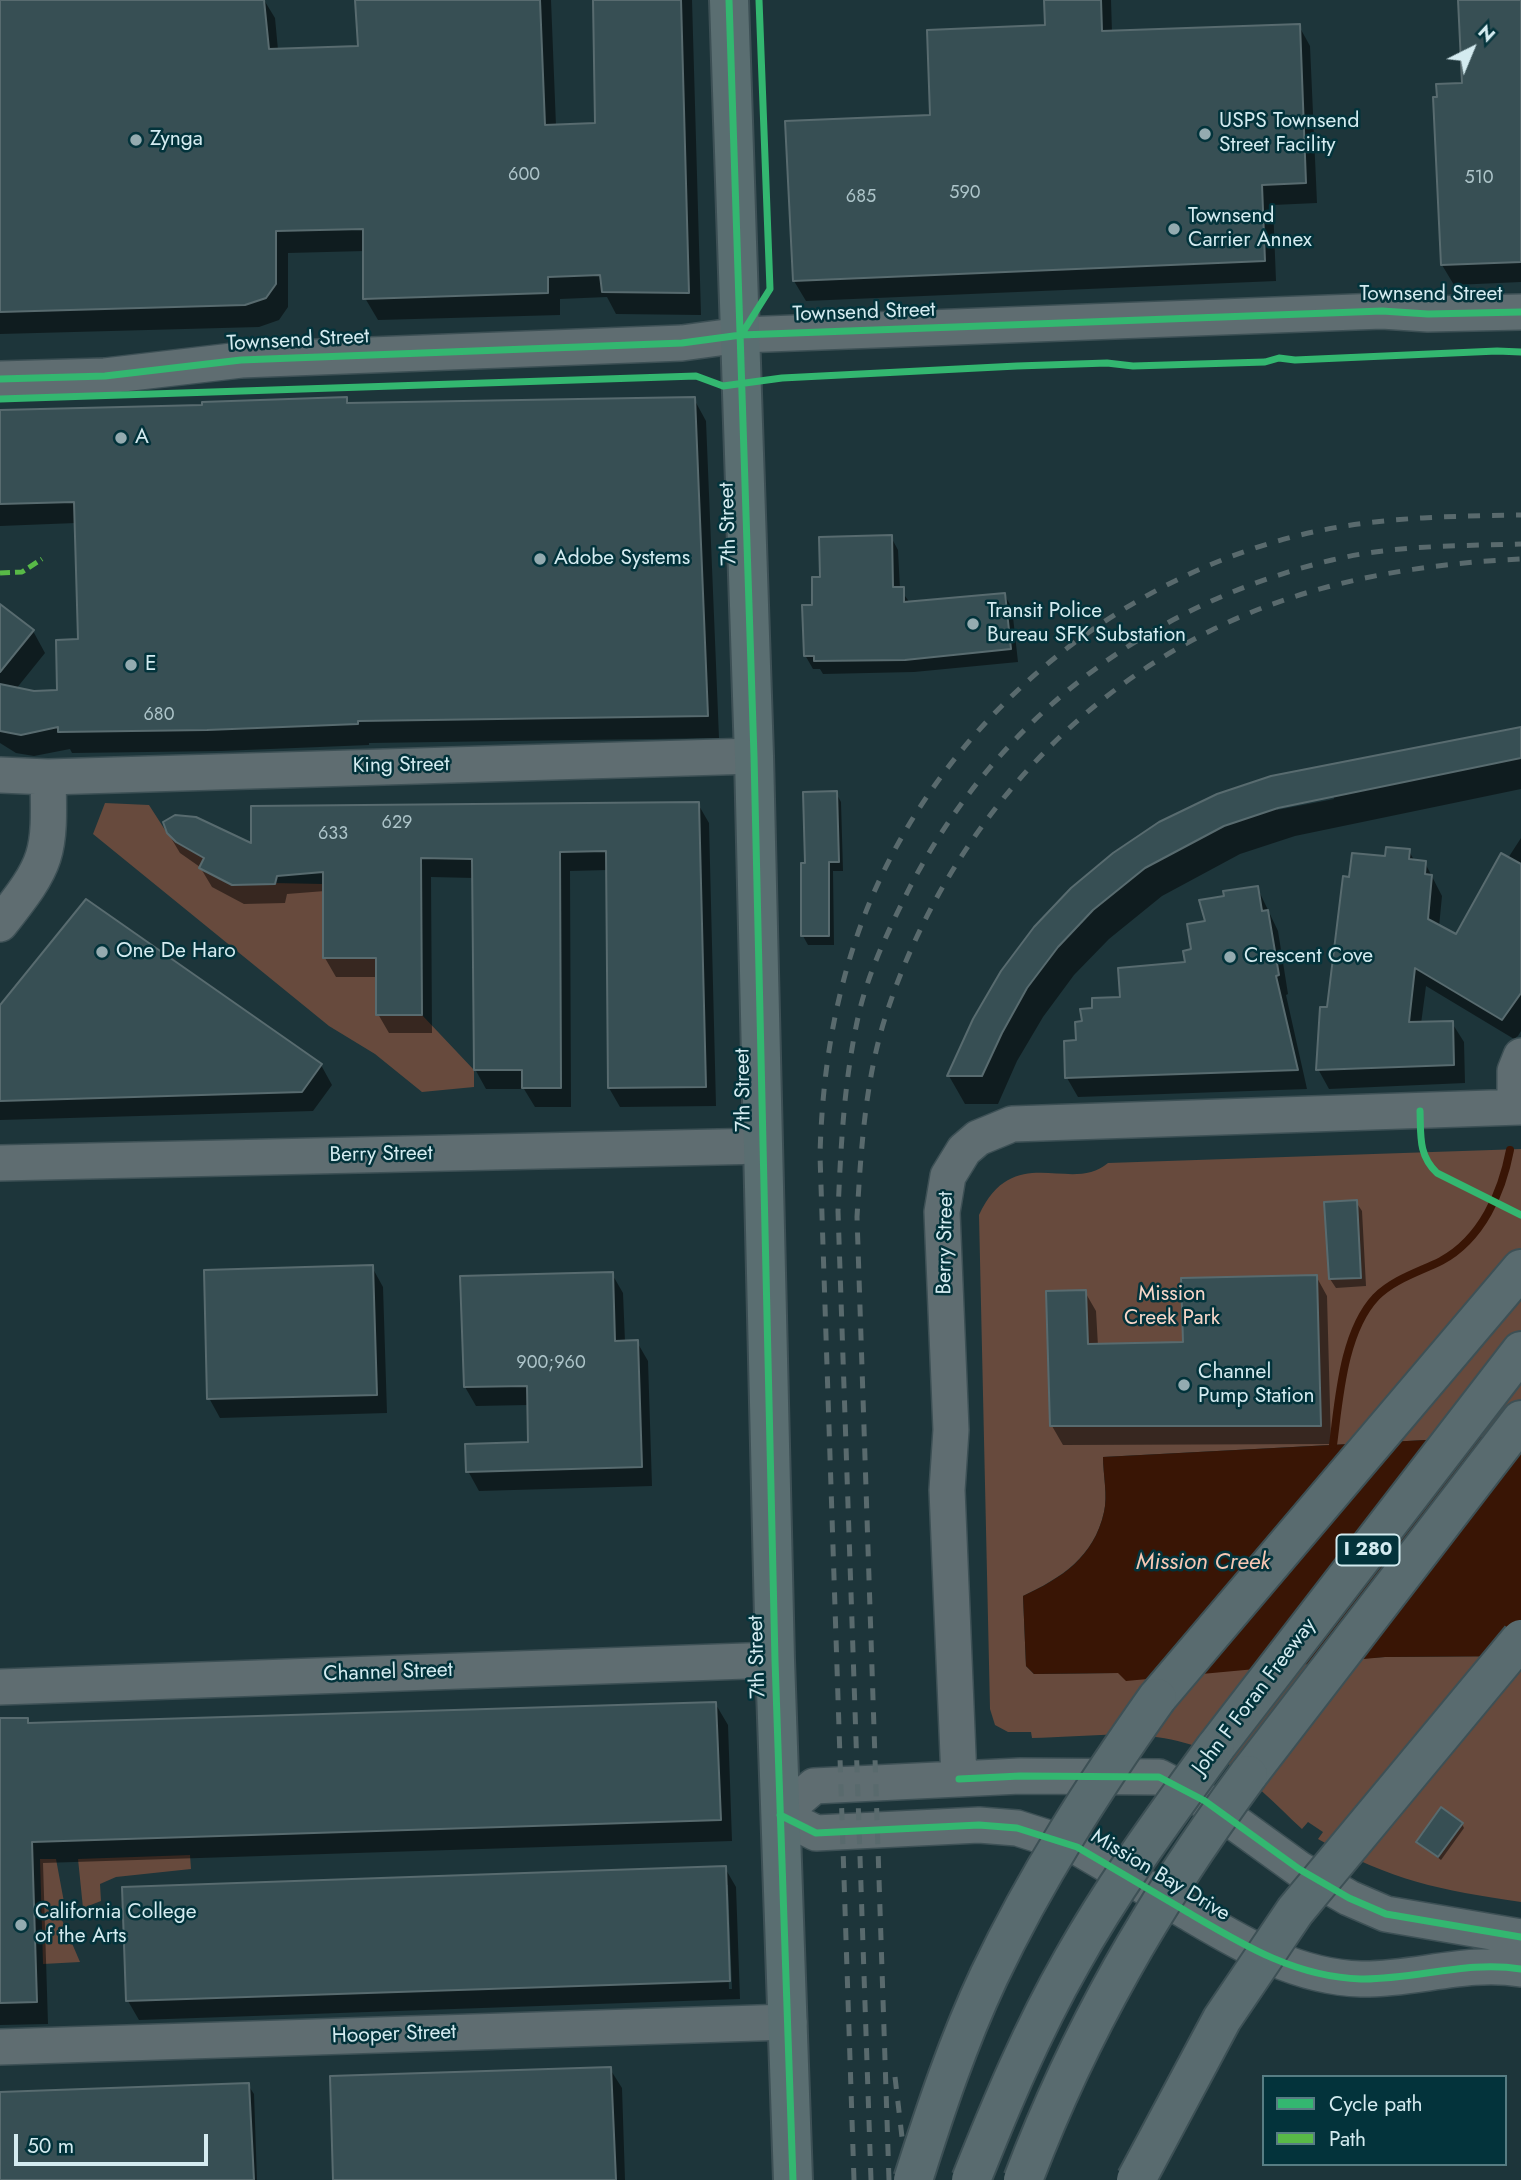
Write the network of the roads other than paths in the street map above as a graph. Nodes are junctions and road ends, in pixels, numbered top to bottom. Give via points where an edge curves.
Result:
1 (729, 0) edge
2 (1521, 312) edge
3 (741, 335) junction
4 (0, 379) edge
5 (754, 756) junction
6 (0, 775) edge
7 (48, 777) junction
8 (0, 924) edge
9 (1521, 1055) edge
10 (1518, 1107) edge
11 (763, 1146) junction
12 (0, 1163) edge
13 (1521, 1269) edge
14 (1521, 1351) edge
15 (1521, 1420) edge
16 (1521, 1639) edge
17 (775, 1660) junction
18 (0, 1687) edge
19 (959, 1779) junction
20 (780, 1815) junction
21 (1521, 1937) edge
22 (1521, 1969) edge
23 (789, 2022) junction
24 (0, 2047) edge
25 (793, 2180) edge
26 (913, 2180) edge
27 (971, 2180) edge
28 (1023, 2180) edge
29 (1136, 2180) edge

1 - 3 main road, 7th Street
2 - 3 street, Townsend Street via 1382,311
3 - 4 street, Townsend Street via 682,343 241,360 105,376
3 - 5 main road, 7th Street
5 - 7 street, King Street
5 - 11 main road, 7th Street
6 - 7 street, King Street
7 - 8 street via 49,828 42,868
9 - 10 street via 1515,1071
10 - 19 street, Berry Street via 1012,1124 978,1138 964,1150 948,1176 942,1212
11 - 12 street, Berry Street
11 - 17 main road, 7th Street
13 - 26 highway, bridge via 1216,1625 1113,1760 1034,1889 989,1976 934,2113
14 - 27 highway, John F Foran Freeway / I 280, bridge via 1215,1748 1142,1850 1072,1960 1032,2036
15 - 28 highway, I 280, bridge via 1190,1853 1112,1982
16 - 29 highway, bridge via 1295,1910 1222,2019
17 - 18 street, Channel Street
17 - 20 main road, 7th Street
19 - 20 street via 814,1786
19 - 21 street via 1159,1777 1205,1801 1299,1869 1349,1898 1387,1914
20 - 22 street, Mission Bay Drive via 816,1833 979,1825 1052,1837 1077,1847 1230,1938 1316,1973 1388,1978 1457,1967
20 - 23 main road, 7th Street
23 - 24 street, Hooper Street
23 - 25 main road, 7th Street

